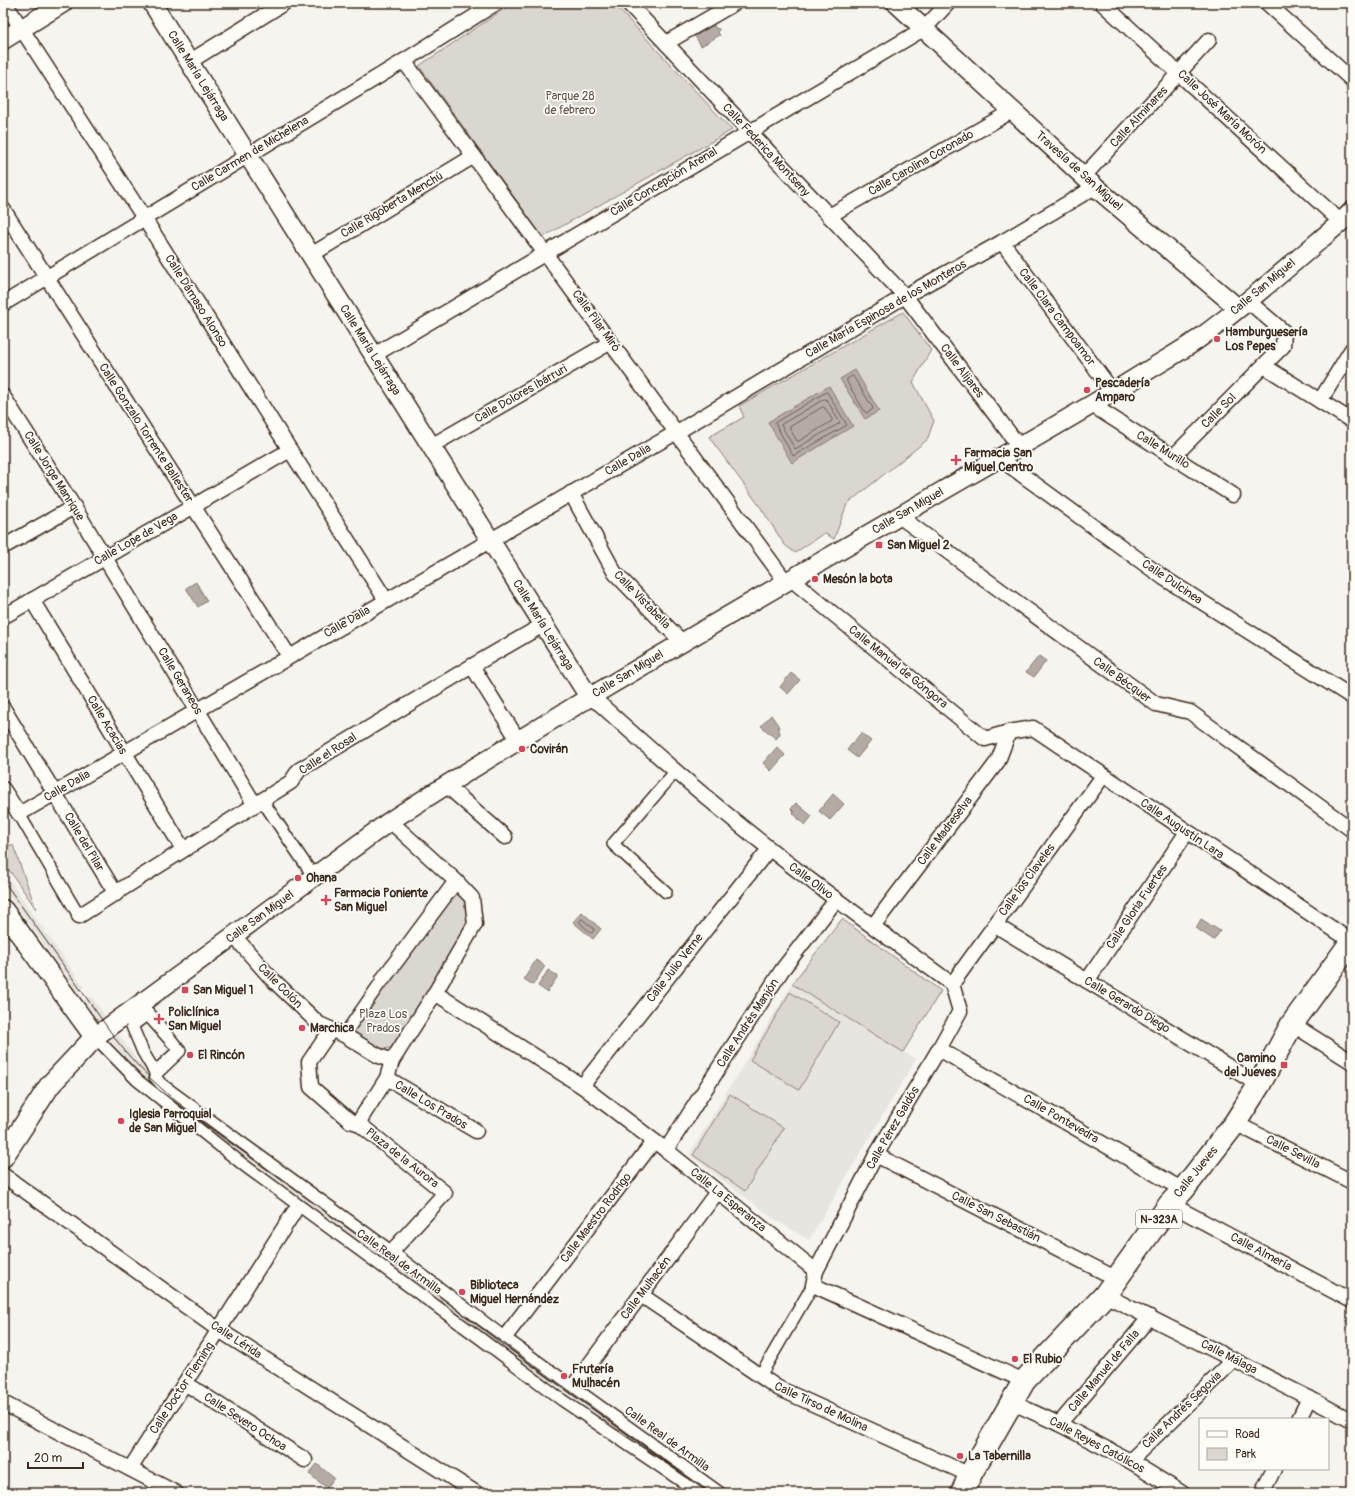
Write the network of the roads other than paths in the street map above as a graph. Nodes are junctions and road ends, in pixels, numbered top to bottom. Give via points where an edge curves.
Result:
1 (6, 3) edge
2 (63, 3) edge
3 (152, 3) edge
4 (284, 3) edge
5 (628, 3) edge
6 (734, 3) edge
7 (896, 3) edge
8 (948, 3) edge
9 (1102, 3) edge
10 (1267, 3) edge
11 (492, 4) edge
12 (22, 28) junction
13 (925, 28) junction
14 (3, 40) edge
15 (1209, 40) dead end
16 (666, 43) junction
17 (404, 61) junction
18 (189, 62) junction
19 (1180, 73) junction
20 (1352, 80) edge
21 (1012, 111) junction
22 (749, 131) junction
23 (247, 155) junction
24 (474, 156) junction
25 (1090, 181) junction
26 (3, 209) edge
27 (829, 216) junction
28 (1347, 216) edge
29 (144, 218) junction
30 (1002, 242) junction
31 (545, 253) junction
32 (311, 255) junction
33 (47, 277) junction
34 (905, 296) junction
35 (3, 304) edge
36 (1243, 304) junction
37 (611, 342) junction
38 (1352, 349) edge
39 (374, 355) junction
40 (1264, 366) junction
41 (1113, 392) junction
42 (3, 396) edge
43 (1320, 400) junction
44 (1092, 405) junction
45 (1352, 421) edge
46 (677, 432) junction
47 (431, 446) junction
48 (1019, 446) junction
49 (290, 450) junction
50 (1173, 457) junction
51 (998, 458) junction
52 (571, 493) junction
53 (1233, 495) dead end
54 (74, 506) junction
55 (193, 506) junction
56 (899, 516) junction
57 (490, 540) junction
58 (3, 547) edge
59 (104, 558) junction
60 (789, 581) junction
61 (32, 600) junction
62 (386, 600) junction
63 (3, 617) edge
64 (543, 625) junction
65 (682, 642) junction
66 (289, 656) junction
67 (472, 666) junction
68 (589, 697) junction
69 (1352, 697) edge
70 (3, 708) edge
71 (197, 710) junction
72 (1009, 732) junction
73 (518, 740) junction
74 (124, 752) junction
75 (675, 772) junction
76 (1103, 776) junction
77 (446, 785) junction
78 (3, 788) edge
79 (54, 793) junction
80 (259, 802) junction
81 (19, 814) junction
82 (390, 821) junction
83 (1352, 830) edge
84 (1187, 832) junction
85 (505, 837) dead end
86 (183, 849) junction
87 (769, 849) junction
88 (314, 877) junction
89 (456, 881) junction
90 (666, 892) dead end
91 (116, 894) junction
92 (836, 900) junction
93 (3, 910) edge
94 (79, 916) joint
95 (995, 925) junction
96 (873, 926) junction
97 (234, 936) junction
98 (1352, 941) edge
99 (383, 978) joint
100 (1087, 981) junction
101 (952, 984) junction
102 (435, 993) junction
103 (1292, 1024) junction
104 (337, 1032) junction
105 (95, 1037) junction
106 (939, 1049) junction
107 (392, 1061) junction
108 (1352, 1062) edge
109 (155, 1075) junction
110 (387, 1078) junction
111 (1258, 1085) junction
112 (582, 1086) junction
113 (358, 1123) junction
114 (1235, 1123) junction
115 (476, 1132) dead end
116 (654, 1141) junction
117 (666, 1150) junction
118 (876, 1155) junction
119 (3, 1157) edge
120 (3, 1175) edge
121 (1352, 1182) edge
122 (717, 1192) junction
123 (1176, 1197) junction
124 (297, 1208) junction
125 (393, 1250) junction
126 (381, 1265) junction
127 (815, 1278) junction
128 (1111, 1287) junction
129 (641, 1295) junction
130 (1352, 1301) edge
131 (1150, 1317) junction
132 (219, 1330) junction
133 (508, 1334) dead end
134 (1234, 1360) junction
135 (760, 1376) junction
136 (1024, 1381) junction
137 (185, 1383) junction
138 (575, 1384) dead end
139 (1309, 1398) junction
140 (1011, 1402) junction
141 (3, 1403) edge
142 (1299, 1418) edge
143 (1352, 1422) edge
144 (1059, 1424) junction
145 (305, 1460) dead end
146 (1130, 1461) junction
147 (130, 1469) junction
148 (1274, 1470) edge
149 (966, 1484) edge
150 (176, 1493) edge
151 (476, 1493) edge
152 (699, 1493) edge
153 (720, 1493) edge
154 (1182, 1493) edge
155 (1262, 1493) edge

1 - 12 street, Calle Dámaso Alonso
2 - 12 street
3 - 18 street, Calle María Lejárraga
4 - 18 street
5 - 16 street, Calle Federica Montseny
6 - 16 street
7 - 13 street, Travesía de San Miguel
8 - 13 street, Calle Concepción Arenal
9 - 19 street, Calle José María Morón
10 - 20 street
11 - 17 street, Calle Carmen de Michelena
12 - 14 street
12 - 29 street, Calle Dámaso Alonso
13 - 21 street, Travesía de San Miguel
13 - 22 street, Calle Concepción Arenal
15 - 19 street, Calle Alminares
16 - 22 street, Calle Federica Montseny
17 - 23 street, Calle Carmen de Michelena
17 - 24 street, Calle Pilar Miró
18 - 23 street, Calle María Lejárraga
19 - 25 street, Calle Alminares
19 - 28 street, Calle José María Morón
21 - 25 street, Travesía de San Miguel
21 - 27 street, Calle Carolina Coronado
22 - 27 street, Calle Federica Montseny
22 - 31 street, Calle Concepción Arenal
23 - 29 street, Calle Carmen de Michelena
23 - 32 street, Calle María Lejárraga
24 - 31 street, Calle Pilar Miró
24 - 32 street, Calle Rigoberta Menchú
25 - 30 street, Calle María Espinosa de los Monteros
25 - 36 street, Travesía de San Miguel
26 - 33 street, Calle Gonzalo Torrente Ballester
27 - 34 street, Calle Federica Montseny
28 - 36 street, Calle San Miguel
29 - 33 street, Calle Carmen de Michelena
29 - 49 street, Calle Dámaso Alonso
30 - 34 street, Calle María Espinosa de los Monteros
30 - 41 street, Calle Clara Campoamor
31 - 37 street, Calle Pilar Miró
31 - 39 street, Calle Concepción Arenal
32 - 39 street, Calle María Lejárraga
33 - 35 street, Calle Carmen de Michelena
33 - 55 street, Calle Gonzalo Torrente Ballester
34 - 46 street, Calle María Espinosa de los Monteros
34 - 48 street, Calle Alijares
36 - 40 street, Calle Sol via 1284,332 1283,346
36 - 41 street, Calle San Miguel via 1194,341
37 - 46 street, Calle Pilar Miró
37 - 47 street, Calle Dolores Ibárruri
38 - 43 street
39 - 47 street, Calle María Lejárraga
40 - 43 street
40 - 50 street, Calle Sol
41 - 44 street, Calle San Miguel
42 - 54 street, Calle Jorge Manrique
43 - 45 street
44 - 48 street, Calle San Miguel
44 - 50 street, Calle Murillo
46 - 52 street, Calle Dalia
46 - 60 street, Calle Pilar Miró
47 - 57 street, Calle María Lejárraga
48 - 51 street, Calle San Miguel
49 - 55 street, Calle Lope de Vega
49 - 62 street, Calle Dámaso Alonso
50 - 53 street, Calle Murillo
51 - 56 street, Calle San Miguel
51 - 69 street, Calle Dulcinea via 1164,578
52 - 57 street, Calle Dalia
52 - 65 street, Calle Vistabella via 615,573
54 - 58 street
54 - 59 street, Calle Jorge Manrique
55 - 59 street, Calle Lope de Vega
55 - 66 street, Calle Gonzalo Torrente Ballester
56 - 60 street, Calle San Miguel
56 - 83 street, Calle Bécquer via 1156,704 1190,712
57 - 62 street, Calle Dalia
57 - 64 street, Calle María Lejárraga
59 - 61 street, Calle Lope de Vega
59 - 71 street, Calle Geraneos
60 - 65 street, Calle San Miguel
60 - 72 street, Calle Manuel de Góngora via 985,739
61 - 63 street, Calle Lope de Vega
61 - 74 street, Calle Acacias
62 - 66 street, Calle Dalia
64 - 67 street, Calle el Rosal
64 - 68 street, Calle María Lejárraga
65 - 68 street, Calle San Miguel
66 - 71 street, Calle Dalia
67 - 73 street
67 - 80 street, Calle el Rosal via 299,770 290,782
68 - 73 street, Calle San Miguel
68 - 75 street, Calle Olivo
70 - 79 street, Calle del Pilar
71 - 74 street, Calle Dalia
71 - 80 street, Calle Geraneos
72 - 76 street, Calle Augustín Lara via 1033,728
72 - 96 street, Calle Madreselva via 998,761
73 - 77 street, Calle San Miguel
74 - 79 street, Calle Dalia
74 - 86 street, Calle Acacias
75 - 87 street, Calle Olivo
75 - 90 street via 613,844
76 - 84 street, Calle Augustín Lara
76 - 95 street, Calle los Claveles
77 - 82 street, Calle San Miguel
77 - 85 street
78 - 81 street
79 - 81 street, Calle Dalia
79 - 91 street, Calle del Pilar
80 - 86 street, Calle el Rosal
80 - 88 street, Calle Geraneos
81 - 94 street
82 - 88 street, Calle San Miguel
82 - 89 street
84 - 98 street, Calle Augustín Lara
84 - 100 street, Calle Gloria Fuertes
86 - 91 street, Calle el Rosal
87 - 92 street, Calle Olivo
87 - 112 street, Calle Julio Verne
88 - 97 street, Calle San Miguel
89 - 99 street
89 - 102 street via 472,898 475,924
91 - 94 street, Calle el Rosal
92 - 96 street, Calle Olivo
92 - 117 street, Calle Andrés Manjón via 782,970
93 - 105 main road
95 - 100 street, Calle Gerardo Diego
95 - 101 street, Calle los Claveles
96 - 101 street, Calle Olivo
97 - 104 street, Calle Colón via 271,978 319,1024
97 - 105 street, Calle San Miguel
98 - 103 main road, Calle Jueves / N-323A
99 - 104 street
100 - 111 street, Calle Gerardo Diego
101 - 106 street, Calle Pérez Galdós via 960,1011
102 - 107 street
102 - 112 street, Calle La Esperanza
103 - 108 street
103 - 111 main road, Calle Jueves / N-323A
104 - 107 street, Calle Colón
104 - 113 street via 309,1062 311,1086 350,1121
105 - 119 main road via 50,1085
105 - 124 street, Calle Real de Armilla via 137,1080
106 - 118 street, Calle Pérez Galdós
106 - 123 street, Calle Pontevedra
107 - 110 street
109 - 109 street via 180,1051 149,1013 132,1026
109 - 125 street, Calle Real de Armilla via 228,1133
110 - 113 street
110 - 115 street, Calle Los Prados
111 - 114 main road, Calle Jueves / N-323A
112 - 116 street, Calle La Esperanza
113 - 125 street, Plaza de la Aurora via 445,1193
114 - 121 street, Calle Sevilla
114 - 123 main road, Calle Jueves / N-323A
116 - 117 street, Calle La Esperanza
116 - 133 street, Calle Maestro Rodrigo
117 - 122 street, Calle La Esperanza
118 - 127 street, Calle Pérez Galdós
118 - 128 street, Calle San Sebastián
120 - 132 street, Calle Lérida
122 - 127 street, Calle La Esperanza
122 - 129 street, Calle Mulhacén
123 - 128 main road, Calle Jueves / N-323A
123 - 130 street, Calle Almería
124 - 126 street, Calle Real de Armilla
124 - 132 street, Calle Doctor Fleming
125 - 126 street, Plaza de la Aurora
125 - 153 street, Calle Real de Armilla via 505,1338
126 - 152 street, Calle Real de Armilla via 562,1400
127 - 135 street
127 - 136 street, Calle La Esperanza
128 - 131 street, Calle Málaga
128 - 136 main road, Calle Jueves / N-323A
129 - 135 street, Calle Tirso de Molina
129 - 138 street, Calle Mulhacén
131 - 134 street, Calle Málaga
131 - 144 street, Calle Manuel de Falla
132 - 137 street, Calle Doctor Fleming
132 - 151 street, Calle Lérida
134 - 139 street, Calle Málaga
134 - 146 street, Calle Andrés Segovia
135 - 149 street, Calle Tirso de Molina via 778,1388
136 - 140 main road, Calle Jueves / N-323A
137 - 145 street, Calle Severo Ochoa
137 - 147 street, Calle Doctor Fleming
139 - 142 street
139 - 143 street, Calle Málaga
140 - 144 street, Calle Reyes Católicos
140 - 149 main road, Calle Jueves / N-323A
141 - 147 street
144 - 146 street, Calle Reyes Católicos
146 - 154 street, Calle Reyes Católicos
147 - 150 street
148 - 155 street

